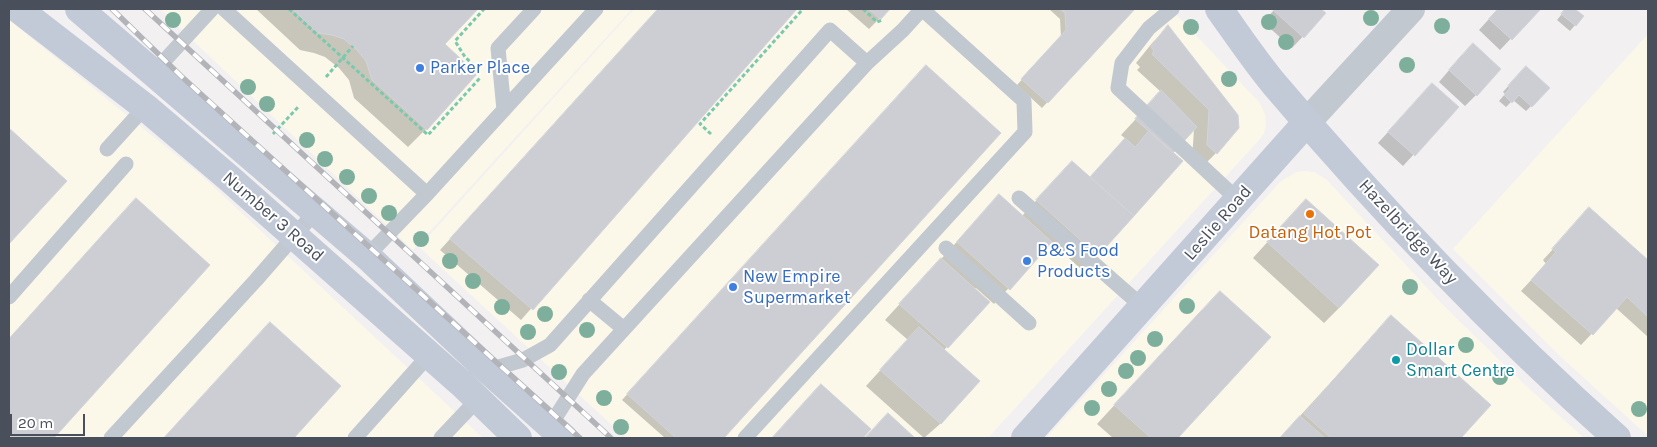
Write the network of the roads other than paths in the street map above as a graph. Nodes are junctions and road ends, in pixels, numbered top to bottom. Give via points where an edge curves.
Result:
1 (18, 9) edge
2 (212, 9) edge
3 (224, 9) edge
4 (534, 9) edge
5 (596, 9) edge
6 (922, 9) edge
7 (1172, 9) edge
8 (1219, 9) edge
9 (1412, 9) edge
10 (89, 12) edge
11 (867, 63) junction
12 (153, 72) junction
13 (145, 107) junction
14 (504, 110) junction
15 (1308, 122) junction
16 (107, 149) dead end
17 (126, 164) dead end
18 (427, 194) junction
19 (1020, 198) dead end
20 (1238, 200) junction
21 (316, 211) junction
22 (295, 236) junction
23 (946, 248) dead end
24 (367, 256) junction
25 (9, 297) edge
26 (589, 300) junction
27 (1143, 308) junction
28 (1029, 322) dead end
29 (624, 329) junction
30 (429, 355) junction
31 (488, 370) junction
32 (478, 399) junction
33 (557, 432) edge
34 (111, 438) edge
35 (355, 438) edge
36 (442, 438) edge
37 (518, 438) edge
38 (745, 438) edge
39 (1025, 438) edge
40 (1616, 438) edge

1 - 13 main road, Number 3 Road
2 - 12 lane
3 - 18 lane
4 - 14 lane via 498,48
5 - 14 lane
6 - 11 lane
6 - 38 lane via 1024,101 1025,132
7 - 20 lane via 1149,28 1122,63 1118,88
8 - 15 main road, Hazelbridge Way
9 - 15 street, Leslie Road
10 - 12 main road, Number 3 Road
11 - 26 lane via 830,30
11 - 29 lane
12 - 21 main road, Number 3 Road
13 - 16 lane
13 - 22 main road, Number 3 Road
14 - 18 lane
15 - 20 main road, Leslie Road
15 - 40 main road, Hazelbridge Way via 1416,243 1570,397
17 - 25 lane
18 - 24 lane
19 - 27 lane
20 - 27 main road, Leslie Road
21 - 22 lane
21 - 24 main road, Number 3 Road
22 - 30 main road, Number 3 Road
22 - 34 lane
23 - 28 lane
24 - 31 main road, Number 3 Road
26 - 29 lane
26 - 31 lane via 550,345 523,360
27 - 39 main road, Leslie Road
29 - 33 lane via 583,374
30 - 32 main road, Number 3 Road
30 - 35 lane
31 - 33 main road, Number 3 Road
32 - 36 lane
32 - 37 main road, Number 3 Road

